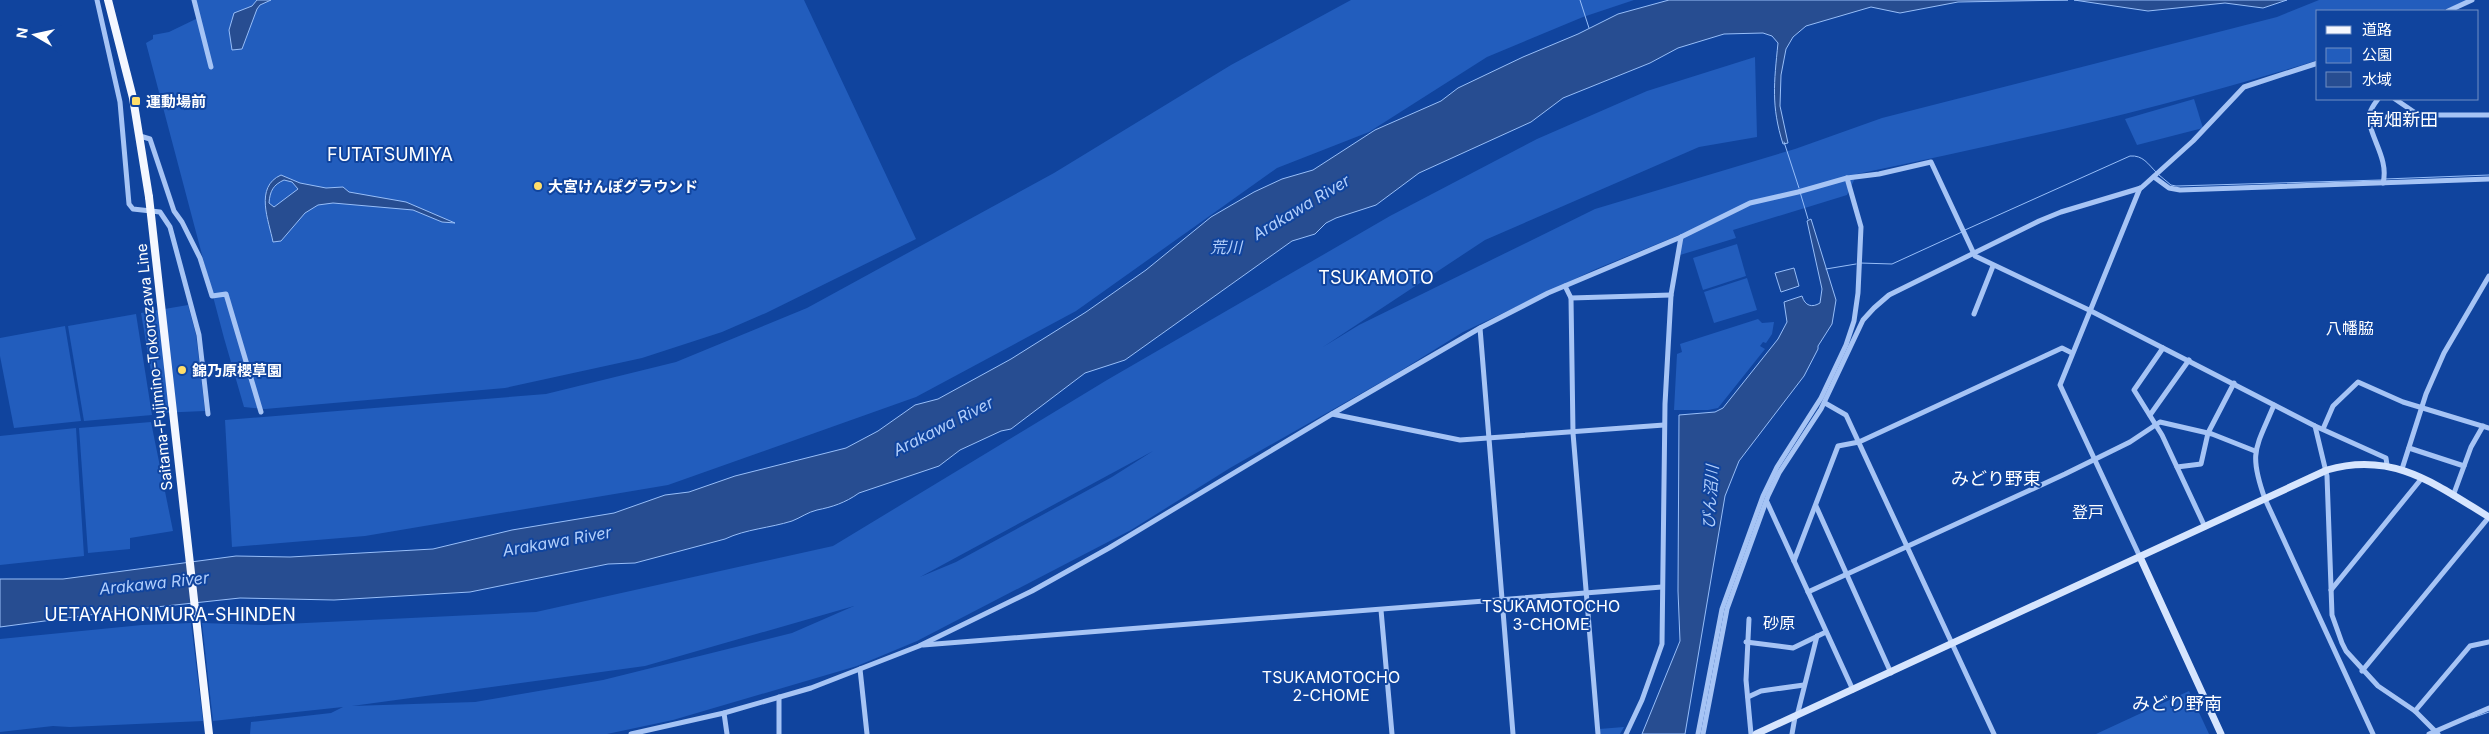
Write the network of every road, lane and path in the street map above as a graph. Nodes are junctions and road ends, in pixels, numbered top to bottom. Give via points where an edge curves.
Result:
1 (97, 0) edge
2 (108, 0) edge
3 (194, 0) edge
4 (2472, 0) edge
5 (2450, 10) edge
6 (2316, 64) edge
7 (211, 67) dead end
8 (2378, 100) edge
9 (2396, 100) edge
10 (2489, 115) edge
11 (140, 136) junction
12 (2154, 177) junction
13 (1847, 178) junction
14 (2489, 179) edge
15 (2384, 180) junction
16 (2140, 188) junction
17 (1681, 237) junction
18 (1973, 253) junction
19 (1993, 266) junction
20 (2489, 276) edge
21 (1565, 286) junction
22 (1671, 295) junction
23 (1571, 298) junction
24 (2089, 310) junction
25 (1974, 314) dead end
26 (1480, 328) junction
27 (2163, 348) junction
28 (2072, 353) junction
29 (2189, 360) junction
30 (2234, 383) junction
31 (1825, 403) junction
32 (2274, 405) junction
33 (2423, 408) junction
34 (261, 412) dead end
35 (208, 414) dead end
36 (1332, 414) junction
37 (2150, 415) junction
38 (2155, 424) junction
39 (1664, 425) junction
40 (2315, 426) junction
41 (2483, 426) junction
42 (2489, 428) edge
43 (2323, 429) junction
44 (1573, 433) junction
45 (2208, 433) junction
46 (1489, 439) junction
47 (1859, 442) junction
48 (2409, 448) junction
49 (2255, 451) junction
50 (2093, 460) junction
51 (2387, 465) junction
52 (2464, 466) junction
53 (2177, 467) junction
54 (2402, 469) junction
55 (2327, 470) junction
56 (2422, 478) junction
57 (2453, 496) junction
58 (2265, 499) junction
59 (1767, 502) junction
60 (1816, 506) junction
61 (2489, 517) edge
62 (2205, 527) junction
63 (1906, 546) junction
64 (2140, 557) junction
65 (1794, 561) junction
66 (1847, 575) junction
67 (1662, 587) junction
68 (2330, 590) junction
69 (1808, 592) junction
70 (1587, 593) junction
71 (1503, 600) junction
72 (1381, 610) junction
73 (2332, 615) junction
74 (1749, 619) dead end
75 (2320, 622) junction
76 (1826, 632) junction
77 (1817, 636) junction
78 (1746, 642) junction
79 (2489, 642) edge
80 (1953, 644) junction
81 (919, 646) junction
82 (860, 669) junction
83 (2362, 671) junction
84 (1891, 673) junction
85 (1804, 685) junction
86 (1853, 690) junction
87 (779, 697) junction
88 (1748, 697) junction
89 (2489, 708) edge
90 (2415, 711) junction
91 (724, 712) junction
92 (1796, 717) junction
93 (2437, 733) edge
94 (210, 734) edge
95 (631, 734) edge
96 (727, 734) edge
97 (779, 734) edge
98 (867, 734) edge
99 (1392, 734) edge
100 (1513, 734) edge
101 (1598, 734) edge
102 (1626, 734) edge
103 (1698, 734) edge
104 (1703, 734) edge
105 (1752, 734) edge
106 (1756, 734) edge
107 (1792, 734) edge
108 (1994, 734) edge
109 (2221, 734) edge
110 (2373, 734) edge
111 (2429, 734) edge

1 - 35 street via 120,102 129,204 133,209 160,212 170,227 199,335
2 - 11 main road, Saitama-Fujimino-Tokorozawa Line via 127,69
3 - 7 street
4 - 5 street
6 - 12 street via 2244,87
8 - 15 street via 2370,118 2385,166
9 - 10 street via 2423,115
11 - 34 street via 150,139 174,211 200,258 212,296 226,294
11 - 94 main road, Saitama-Fujimino-Tokorozawa Line, bridge
12 - 15 street via 2169,188 2180,190
12 - 16 street
13 - 17 street via 1750,203
13 - 18 street via 1931,162
13 - 103 street via 1861,227 1854,321 1821,398 1777,467 1763,496 1722,609
14 - 15 street
16 - 18 street via 2056,214
16 - 24 street
17 - 21 street
17 - 22 street
18 - 19 street
18 - 31 street via 1889,295 1874,308 1860,326
19 - 24 street
19 - 25 street
20 - 33 street via 2444,353
21 - 23 street
21 - 26 street
22 - 23 street
22 - 39 street
23 - 44 street
24 - 27 street
24 - 28 street
26 - 36 street
26 - 46 street
27 - 29 street
27 - 37 street via 2134,390
28 - 47 street via 2062,348
28 - 50 street via 2060,385
29 - 30 street
29 - 37 street
30 - 32 street
30 - 45 street
31 - 47 street via 1846,415
31 - 59 street via 1779,473
32 - 40 street
32 - 49 street
33 - 41 street
33 - 43 street via 2358,382 2333,406
33 - 48 street
36 - 46 street via 1460,440
36 - 81 street via 1057,577
37 - 38 street
38 - 45 street via 2162,422
38 - 50 street via 2130,442
38 - 53 street
39 - 44 street
39 - 67 street
40 - 43 street
40 - 55 street
41 - 42 street
41 - 52 street
43 - 51 street via 2386,458
44 - 46 street
44 - 70 street
45 - 49 street
45 - 53 street via 2201,464
46 - 71 street
47 - 60 street via 1838,446
47 - 63 street
48 - 52 street
48 - 54 street
49 - 58 street via 2256,476
50 - 63 street
50 - 64 street
51 - 54 street
51 - 55 street via 2356,463
52 - 57 street
53 - 62 street
54 - 56 street
55 - 58 street
55 - 68 street
56 - 57 street
56 - 68 street
57 - 61 street
58 - 62 street
58 - 75 street
59 - 65 street
59 - 104 street via 1727,609
60 - 65 street
60 - 66 street
61 - 83 street
62 - 64 street
63 - 66 street
63 - 80 street
64 - 80 street
64 - 109 street
65 - 69 street
66 - 69 street
66 - 84 street
67 - 70 street
67 - 102 street via 1661,647
68 - 73 street
69 - 76 street
70 - 71 street
70 - 101 street
71 - 72 street
71 - 100 street
72 - 81 street
72 - 99 street
73 - 75 street
73 - 83 street via 2346,651
74 - 78 street
75 - 110 street
76 - 77 street
76 - 86 street
77 - 78 street via 1794,648
77 - 85 street
78 - 88 street
79 - 90 street via 2470,646
80 - 84 street
80 - 108 street
81 - 82 street
82 - 87 street
82 - 98 street
83 - 90 street
84 - 86 street
85 - 88 street via 1761,691
85 - 92 street
86 - 92 street
87 - 91 street
87 - 97 street
88 - 105 street
89 - 93 street
90 - 93 street
91 - 95 street
91 - 96 street
92 - 106 street
92 - 107 street
93 - 111 street

